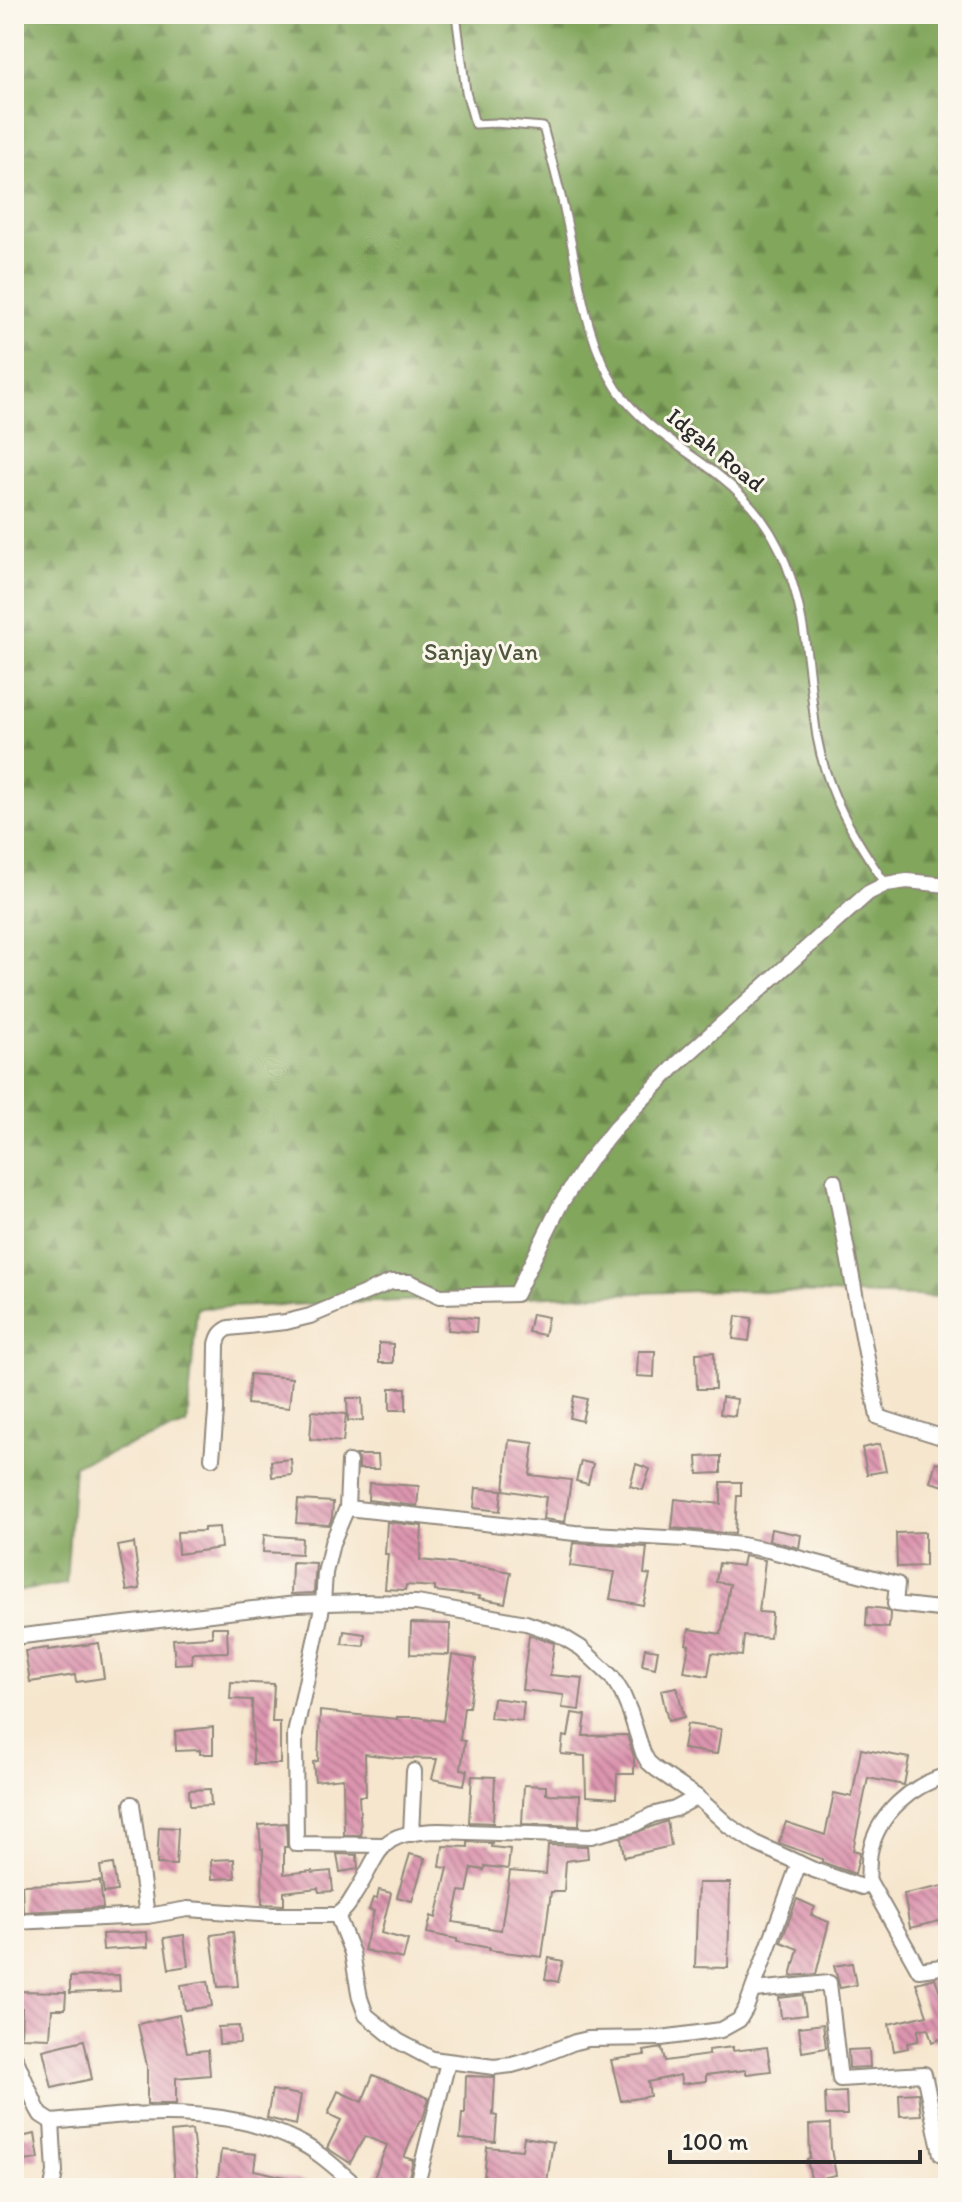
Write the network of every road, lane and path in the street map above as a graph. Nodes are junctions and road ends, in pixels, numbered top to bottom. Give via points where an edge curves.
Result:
1 (457, 22) dead end
2 (886, 884) junction
3 (948, 885) edge
4 (834, 1181) dead end
5 (948, 1439) edge
6 (212, 1458) dead end
7 (349, 1462) dead end
8 (347, 1508) junction
9 (323, 1603) junction
10 (948, 1610) edge
11 (14, 1637) edge
12 (414, 1771) dead end
13 (948, 1775) edge
14 (697, 1797) junction
15 (132, 1804) dead end
16 (411, 1834) junction
17 (385, 1845) junction
18 (799, 1863) junction
19 (869, 1881) junction
20 (337, 1915) junction
21 (147, 1916) junction
22 (14, 1922) edge
23 (948, 1966) edge
24 (754, 1990) junction
25 (14, 2055) edge
26 (448, 2062) junction
27 (52, 2122) junction
28 (948, 2152) edge
29 (52, 2188) edge
30 (359, 2188) edge
31 (416, 2188) edge

1 - 2 lane, Idgah Road via 475,124 543,127 588,321 616,388 654,429 723,478 772,534 798,602 825,769 847,825
2 - 3 street
2 - 6 street via 868,893 677,1064 616,1127 560,1205 516,1294 440,1296 410,1282 391,1282 310,1316 224,1331 217,1344
4 - 5 street via 878,1417
7 - 8 street
8 - 9 street via 332,1543
8 - 10 street via 768,1550 897,1584 895,1604
9 - 11 street
9 - 14 street via 417,1603 558,1634 612,1677 648,1762
9 - 17 street via 295,1734 296,1844
12 - 16 street
13 - 19 street via 913,1791 889,1814 874,1839
14 - 16 street via 633,1825 591,1836
14 - 18 street via 739,1834
15 - 21 street
16 - 17 street
17 - 20 street via 344,1912
18 - 19 street via 862,1887
18 - 24 street
19 - 23 street via 919,1970
20 - 21 street via 188,1909
20 - 26 street via 356,1966 366,2015 413,2050
21 - 22 street
24 - 26 street via 739,2020 721,2030 588,2039 512,2065
24 - 28 street via 829,1983 840,2079 924,2074 941,2154
25 - 27 street via 37,2108
26 - 31 street
27 - 29 street
27 - 30 street via 164,2113 242,2122 297,2140

